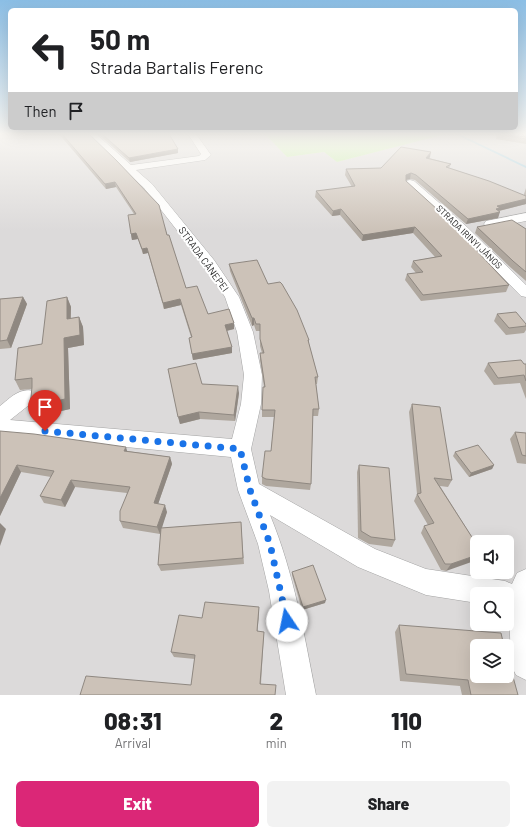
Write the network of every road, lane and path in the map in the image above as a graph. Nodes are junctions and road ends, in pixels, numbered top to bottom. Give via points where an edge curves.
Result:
1 (140, 166) edge
2 (129, 168) joint
3 (410, 183) edge
4 (526, 217) edge
5 (463, 230) junction
6 (526, 293) edge
7 (27, 396) dead end
8 (0, 417) edge
9 (0, 427) edge
10 (240, 449) junction
11 (250, 490) junction
12 (515, 592) edge
13 (526, 665) edge
14 (301, 695) edge

1 - 2 street
2 - 10 street, STRADA CÂNEPEI via 148,186 209,263 232,297 245,332 253,375 251,404
3 - 5 street, STRADA IRINYI JÁNOS
4 - 5 street
5 - 6 street, STRADA IRINYI JÁNOS
7 - 8 street
9 - 10 street
10 - 11 street, STRADA CÂNEPEI
11 - 12 street via 367,558 419,579 433,583
11 - 14 street, STRADA CÂNEPEI via 270,544 282,591
12 - 13 street

